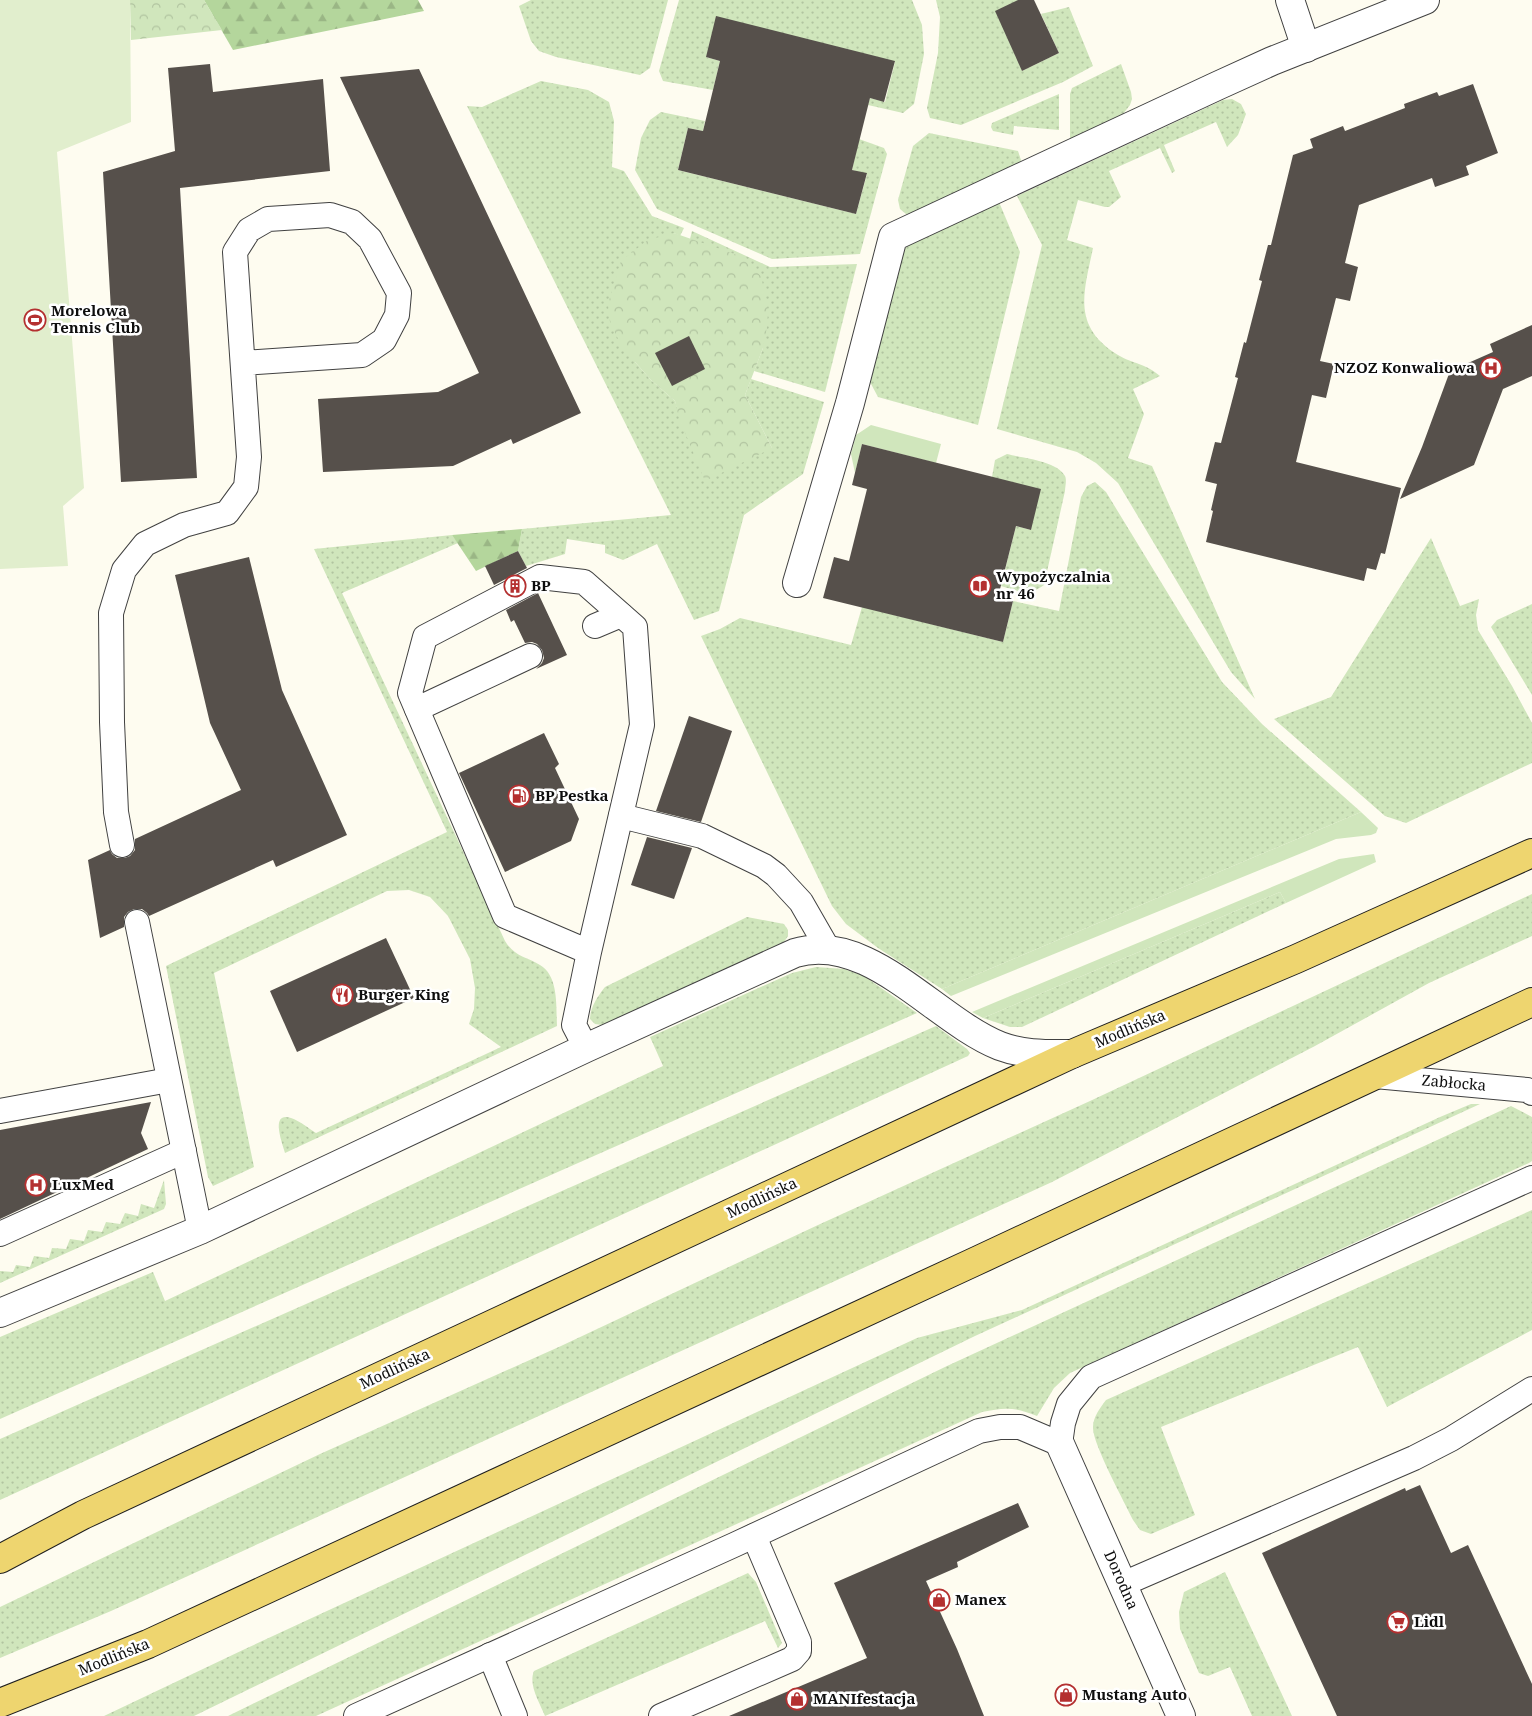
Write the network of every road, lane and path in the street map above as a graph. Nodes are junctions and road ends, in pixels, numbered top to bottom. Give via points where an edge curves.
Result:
1 (1290, 0) edge
2 (1426, 0) edge
3 (1306, 48) junction
4 (243, 363) junction
5 (797, 582) dead end
6 (621, 615) junction
7 (595, 626) dead end
8 (530, 656) dead end
9 (417, 709) junction
10 (621, 816) junction
11 (122, 845) dead end
12 (1532, 853) edge
13 (138, 922) dead end
14 (828, 949) junction
15 (588, 952) junction
16 (1532, 1002) edge
17 (586, 1048) junction
18 (1072, 1054) junction
19 (1375, 1076) junction
20 (169, 1080) junction
21 (1532, 1092) edge
22 (0, 1111) edge
23 (184, 1151) junction
24 (1532, 1178) edge
25 (200, 1230) junction
26 (0, 1234) edge
27 (0, 1314) edge
28 (1532, 1389) edge
29 (1060, 1444) junction
30 (83, 1514) junction
31 (754, 1536) junction
32 (0, 1546) edge
33 (0, 1559) edge
34 (1123, 1584) junction
35 (148, 1644) junction
36 (490, 1655) junction
37 (0, 1703) edge
38 (10, 1716) edge
39 (356, 1716) edge
40 (514, 1716) edge
41 (661, 1716) edge
42 (1181, 1716) edge

1 - 3 street
2 - 3 street
3 - 5 street via 1164,109 893,237 850,403
4 - 4 lane via 235,252 249,230 268,219 330,215 352,222 370,239 399,293 397,315 384,340 362,355
4 - 11 lane via 249,458 246,487 227,513 184,525 145,544 124,570 111,613 116,812
6 - 7 lane
6 - 9 lane via 584,582 540,577 425,637 410,693
6 - 10 lane via 636,627 642,726
8 - 9 lane
9 - 15 lane via 505,916
10 - 14 lane via 702,836 764,866 801,902
10 - 15 lane
12 - 18 main road, Modlińska via 1296,959
13 - 20 lane
14 - 17 street via 807,949 795,953
14 - 18 street via 879,967 977,1034 1000,1045 1019,1052
15 - 17 lane via 574,1025
16 - 19 main road, Modlińska
17 - 25 street
18 - 30 main road, Modlińska
19 - 21 lane, Zabłocka
19 - 35 main road, Modlińska
20 - 22 lane
20 - 23 lane
23 - 25 lane
23 - 26 lane
24 - 29 lane via 1091,1376 1069,1404
25 - 27 street
28 - 34 lane via 1414,1458
29 - 31 lane via 1020,1427 979,1431
29 - 34 street, Dorodna
30 - 32 main road
30 - 33 main road, Modlińska
31 - 36 lane
31 - 41 lane via 799,1642 799,1651 792,1659
34 - 42 street, Dorodna
35 - 37 main road, Modlińska
35 - 38 main road
36 - 39 lane
36 - 40 lane

